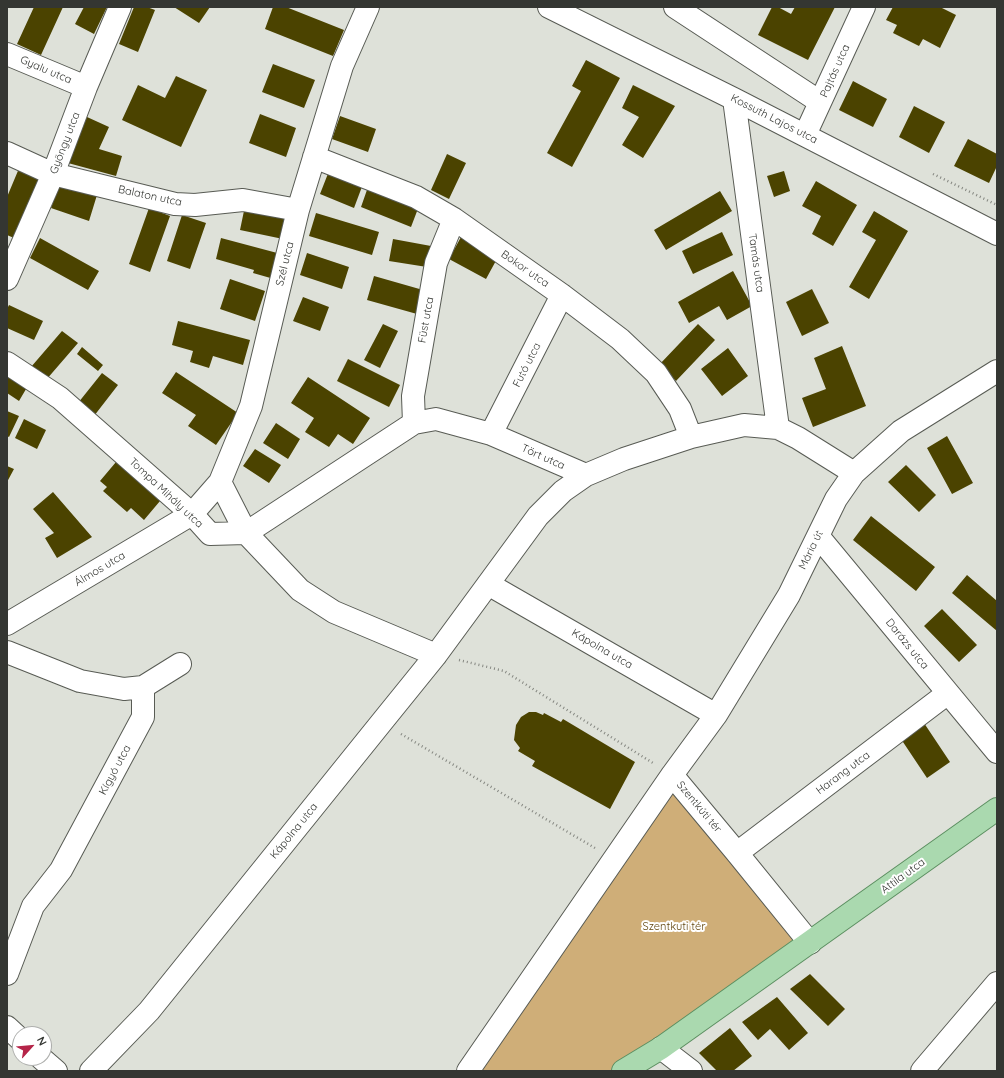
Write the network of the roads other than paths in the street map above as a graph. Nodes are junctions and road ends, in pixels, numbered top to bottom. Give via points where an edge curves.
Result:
1 (120, 7) edge
2 (368, 7) edge
3 (549, 7) edge
4 (675, 7) edge
5 (864, 7) edge
6 (7, 54) edge
7 (86, 87) junction
8 (734, 99) junction
9 (820, 102) junction
10 (805, 135) junction
11 (7, 153) edge
12 (314, 157) junction
13 (53, 174) junction
14 (298, 210) junction
15 (454, 219) junction
16 (997, 234) edge
17 (7, 279) edge
18 (562, 295) junction
19 (7, 363) edge
20 (997, 371) edge
21 (414, 423) junction
22 (778, 428) junction
23 (491, 434) junction
24 (691, 437) junction
25 (854, 474) junction
26 (586, 475) junction
27 (220, 482) junction
28 (192, 514) junction
29 (246, 533) junction
30 (818, 536) junction
31 (488, 584) junction
32 (7, 624) edge
33 (7, 652) edge
34 (436, 655) junction
35 (180, 664) dead end
36 (143, 687) junction
37 (948, 693) junction
38 (716, 715) junction
39 (997, 752) edge
40 (672, 775) junction
41 (997, 809) edge
42 (738, 853) junction
43 (810, 943) junction
44 (7, 974) edge
45 (997, 984) edge
46 (662, 1048) junction
47 (91, 1071) edge
48 (468, 1071) edge
49 (623, 1071) edge
50 (691, 1071) edge
51 (922, 1071) edge

1 - 7 street, Gyöngy utca
2 - 12 street, Szél utca via 342,66
3 - 8 street, Kossuth Lajos utca
4 - 9 street
5 - 9 street, Pajtás utca
6 - 7 street, Gyalu utca
7 - 13 street, Gyöngy utca
8 - 10 street, Kossuth Lajos utca
8 - 22 street, Tamás utca
9 - 10 street, Pajtás utca
10 - 16 street, Kossuth Lajos utca
11 - 13 street, Balaton utca
12 - 14 street, Szél utca
12 - 15 street, Bokor utca via 416,197
13 - 14 street, Balaton utca via 175,204 195,205 243,200
13 - 17 street, Gyöngy utca
14 - 27 street, Szél utca via 251,406
15 - 18 street, Bokor utca
15 - 21 street, Füst utca via 436,263 413,396
18 - 23 street, Futó utca
18 - 24 street, Bokor utca via 620,339 656,374 680,409
19 - 28 street, Tompa Mihály utca via 60,398
20 - 25 street, Mária út via 901,431
21 - 23 street, Tört utca via 436,419
21 - 29 street, Tört utca
22 - 24 street via 744,425
22 - 25 street
23 - 26 street, Tört utca
24 - 26 street via 624,459
25 - 30 street, Mária út via 836,499
26 - 31 street, Kápolna utca via 563,491 538,516
27 - 28 street, Szél utca
27 - 29 street
28 - 29 street, Tompa Mihály utca via 210,534
28 - 32 street, Álmos utca
29 - 34 street via 300,590 334,612
30 - 37 street, Darázs utca
30 - 38 street, Mária út via 789,595
31 - 34 street, Kápolna utca
31 - 38 street, Kápolna utca
33 - 36 street via 80,681 124,689
34 - 47 street, Kápolna utca via 149,1011
35 - 36 street
36 - 44 street, Kígyó utca via 143,717 61,870 33,906
37 - 39 street, Darázs utca
37 - 42 street, Harang utca
38 - 40 street, Mária út
40 - 42 street, Szentkúti tér
40 - 48 street, Szentkúti tér
41 - 43 main road, Attila utca
42 - 43 street, Szentkúti tér
43 - 46 main road
45 - 51 street
46 - 49 main road
46 - 50 street

